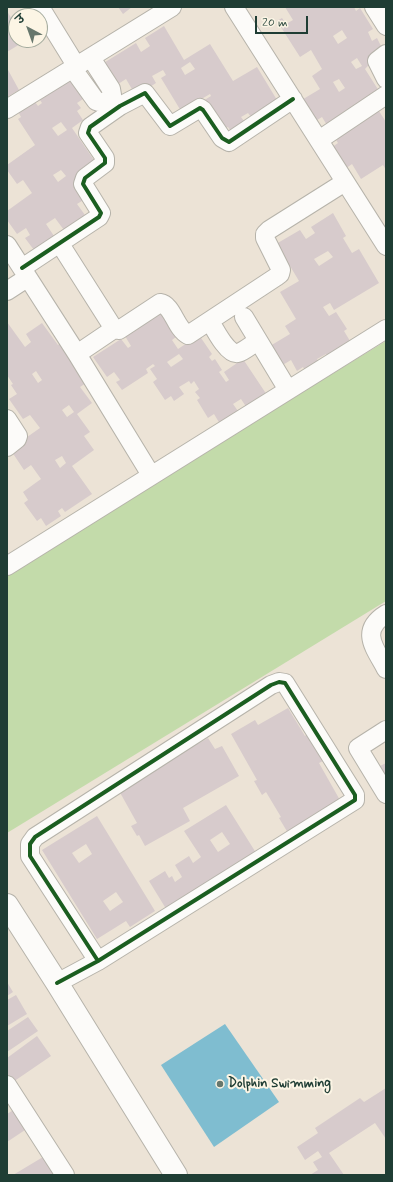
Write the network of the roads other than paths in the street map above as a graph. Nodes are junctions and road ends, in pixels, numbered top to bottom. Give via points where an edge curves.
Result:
1 (40, 7) edge
2 (172, 7) edge
3 (234, 7) edge
4 (374, 7) edge
5 (386, 26) edge
6 (386, 38) edge
7 (386, 46) edge
8 (386, 54) edge
9 (80, 64) junction
10 (386, 79) edge
11 (386, 95) edge
12 (293, 99) junction
13 (110, 106) junction
14 (7, 109) edge
15 (319, 140) junction
16 (345, 182) junction
17 (60, 244) junction
18 (7, 245) edge
19 (386, 246) edge
20 (25, 273) junction
21 (7, 291) edge
22 (244, 317) dead end
23 (210, 321) junction
24 (114, 329) junction
25 (386, 329) edge
26 (258, 341) junction
27 (77, 354) junction
28 (288, 390) junction
29 (7, 419) edge
30 (7, 447) edge
31 (151, 476) junction
32 (10, 558) edge
33 (386, 614) edge
34 (386, 669) edge
35 (386, 730) edge
36 (386, 794) edge
37 (7, 905) edge
38 (98, 961) junction
39 (57, 983) junction
40 (7, 1085) edge
41 (65, 1175) edge
42 (176, 1175) edge

1 - 9 street
2 - 9 street
3 - 12 street
4 - 5 street
6 - 7 street
8 - 10 street via 377,61
9 - 13 street via 96,101
9 - 14 street
11 - 15 street
12 - 13 street via 229,142 222,138 200,108 173,125 168,125 145,92
12 - 15 street
13 - 17 street via 88,130 105,158 105,163 85,178 83,184 101,213
15 - 16 street
16 - 19 street
16 - 23 street via 268,230 265,238 281,270 280,274
17 - 20 street
17 - 24 street
18 - 20 street
20 - 21 street
20 - 27 street
22 - 26 street
23 - 24 street via 188,335 181,329 167,306 160,303 119,330
23 - 26 street via 232,353 238,354
24 - 27 street
25 - 28 street
26 - 28 street
27 - 31 street
28 - 31 street
29 - 30 street via 18,436
31 - 32 street
33 - 34 street via 374,624 370,635
35 - 36 street via 358,748
37 - 39 street
38 - 38 street via 355,800 355,795 285,683 271,685 35,837 30,844 30,856
38 - 39 street
39 - 42 street
40 - 41 street

